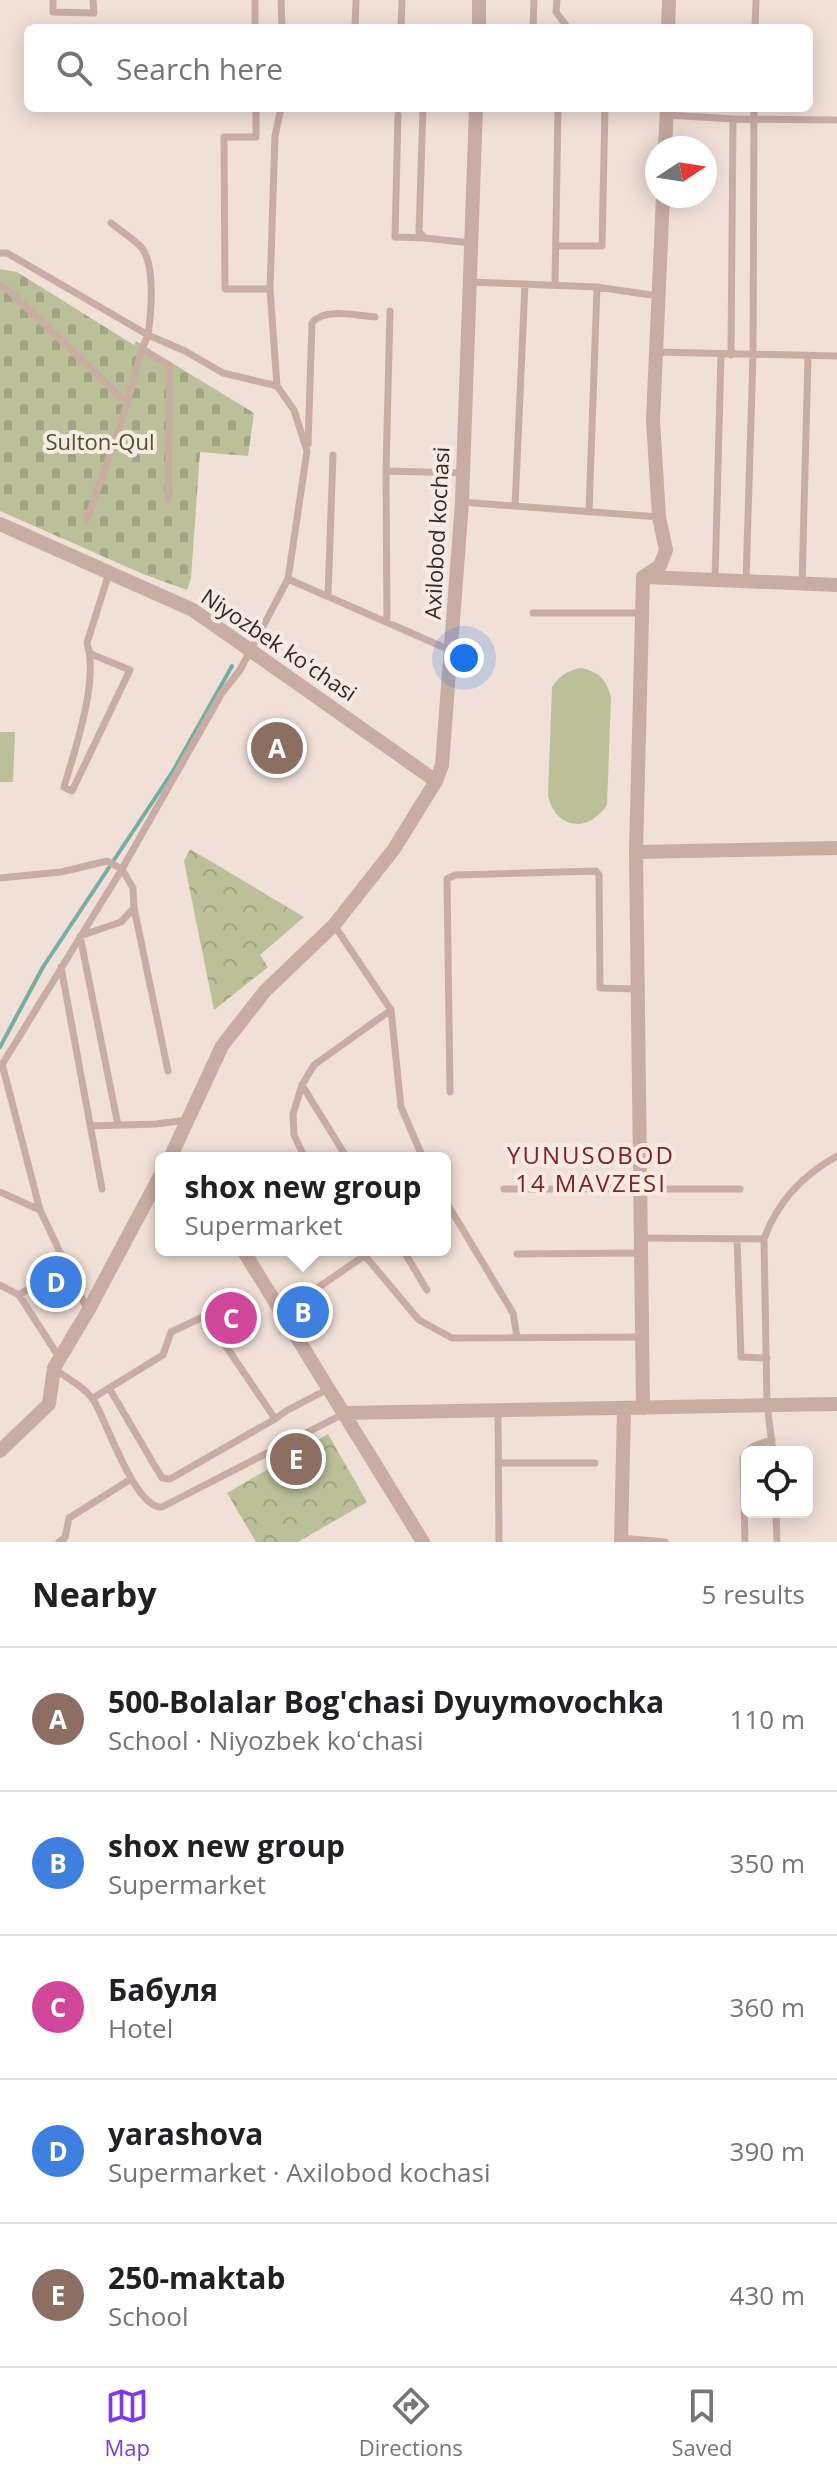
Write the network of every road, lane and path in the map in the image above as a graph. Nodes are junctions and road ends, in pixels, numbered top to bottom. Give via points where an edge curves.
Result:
1 (53, 0) edge
2 (93, 0) edge
3 (255, 0) edge
4 (281, 0) edge
5 (356, 0) edge
6 (402, 0) edge
7 (479, 0) edge
8 (534, 0) edge
9 (557, 0) edge
10 (669, 0) edge
11 (756, 0) edge
12 (255, 24) edge
13 (282, 24) edge
14 (355, 24) edge
15 (401, 24) edge
16 (479, 24) edge
17 (533, 24) edge
18 (565, 24) edge
19 (668, 24) edge
20 (755, 24) edge
21 (256, 112) edge
22 (280, 112) edge
23 (423, 112) edge
24 (476, 112) edge
25 (558, 112) edge
26 (605, 112) edge
27 (667, 112) edge
28 (754, 112) edge
29 (398, 115) dead end
30 (733, 119) junction
31 (754, 120) junction
32 (837, 120) edge
33 (275, 136) junction
34 (666, 136) edge
35 (256, 137) junction
36 (662, 208) edge
37 (111, 223) dead end
38 (425, 238) junction
39 (471, 243) junction
40 (556, 246) junction
41 (0, 253) edge
42 (470, 282) junction
43 (525, 284) junction
44 (555, 285) junction
45 (0, 286) edge
46 (597, 287) junction
47 (270, 289) junction
48 (658, 296) junction
49 (390, 311) dead end
50 (375, 317) dead end
51 (148, 335) junction
52 (142, 349) junction
53 (656, 352) junction
54 (721, 354) junction
55 (753, 354) junction
56 (731, 355) junction
57 (837, 356) edge
58 (808, 357) junction
59 (277, 386) junction
60 (127, 403) junction
61 (307, 451) junction
62 (333, 455) dead end
63 (386, 471) junction
64 (463, 473) junction
65 (168, 499) dead end
66 (462, 502) junction
67 (515, 506) junction
68 (589, 512) junction
69 (659, 517) junction
70 (87, 519) dead end
71 (0, 524) edge
72 (109, 573) junction
73 (643, 577) junction
74 (288, 579) junction
75 (715, 580) junction
76 (746, 582) junction
77 (802, 585) junction
78 (837, 585) edge
79 (328, 596) junction
80 (533, 613) dead end
81 (641, 613) junction
82 (387, 622) junction
83 (251, 650) junction
84 (453, 651) junction
85 (91, 654) junction
86 (436, 781) junction
87 (837, 848) edge
88 (636, 852) junction
89 (122, 869) junction
90 (0, 878) edge
91 (134, 908) junction
92 (334, 925) junction
93 (80, 936) junction
94 (61, 967) junction
95 (637, 989) junction
96 (391, 1010) junction
97 (1, 1066) edge
98 (168, 1071) dead end
99 (302, 1085) junction
100 (450, 1092) dead end
101 (188, 1120) junction
102 (118, 1125) junction
103 (90, 1126) junction
104 (178, 1144) junction
105 (173, 1152) edge
106 (183, 1152) edge
107 (302, 1152) edge
108 (343, 1152) edge
109 (420, 1152) edge
110 (837, 1156) edge
111 (155, 1185) edge
112 (102, 1189) dead end
113 (504, 1189) dead end
114 (640, 1189) junction
115 (740, 1189) dead end
116 (0, 1192) edge
117 (40, 1210) junction
118 (451, 1210) edge
119 (737, 1239) junction
120 (764, 1239) junction
121 (640, 1245) junction
122 (517, 1254) dead end
123 (247, 1256) edge
124 (358, 1256) edge
125 (365, 1256) edge
126 (407, 1256) edge
127 (66, 1264) junction
128 (0, 1285) edge
129 (427, 1290) dead end
130 (19, 1295) junction
131 (88, 1311) junction
132 (281, 1313) junction
133 (517, 1337) junction
134 (641, 1337) junction
135 (767, 1358) junction
136 (57, 1363) junction
137 (109, 1388) junction
138 (328, 1389) junction
139 (93, 1398) junction
140 (767, 1404) junction
141 (837, 1404) edge
142 (624, 1408) junction
143 (643, 1408) junction
144 (498, 1410) junction
145 (345, 1413) junction
146 (275, 1419) junction
147 (772, 1440) junction
148 (772, 1446) edge
149 (0, 1451) edge
150 (498, 1463) junction
151 (595, 1463) dead end
152 (131, 1479) junction
153 (776, 1518) edge
154 (621, 1540) edge
155 (59, 1542) edge
156 (423, 1542) edge
157 (499, 1542) edge
158 (665, 1542) edge
159 (745, 1542) edge
160 (777, 1542) edge

1 - 2 lane via 53,12 94,13
3 - 12 lane
4 - 13 lane
5 - 14 lane
6 - 15 lane
7 - 16 street
8 - 17 lane
9 - 18 lane via 556,12
10 - 19 street
11 - 20 lane
21 - 35 lane
22 - 33 lane
23 - 38 lane via 419,232
24 - 39 street, Axilobod kochasi
25 - 40 lane
26 - 40 lane via 602,246
27 - 30 lane
27 - 34 street
28 - 31 lane
29 - 38 lane via 395,237
30 - 31 lane
30 - 56 lane
31 - 32 lane
31 - 55 lane
33 - 35 lane
33 - 47 lane
35 - 47 lane via 224,137 225,289
36 - 48 street
37 - 51 lane via 144,250 150,272
38 - 39 lane
39 - 42 street, Axilobod kochasi
40 - 44 lane
41 - 51 lane
42 - 43 lane
42 - 64 street, Axilobod kochasi
43 - 44 lane
43 - 67 lane
44 - 46 lane
45 - 60 lane
46 - 48 lane
46 - 68 lane
47 - 59 lane
48 - 53 street
49 - 63 lane
50 - 61 lane via 330,314 312,323
51 - 52 lane
51 - 59 lane via 223,373
52 - 60 lane
52 - 65 lane via 170,366
53 - 54 lane
53 - 69 street via 653,420
54 - 56 lane
54 - 75 lane
55 - 56 lane
55 - 58 lane
55 - 76 lane
57 - 58 lane
58 - 77 lane
59 - 61 lane via 294,410
60 - 70 lane
61 - 74 lane
62 - 79 lane
63 - 64 lane
63 - 82 lane
64 - 66 street, Axilobod kochasi
66 - 67 lane
66 - 84 street, Axilobod kochasi
67 - 68 lane
68 - 69 lane
69 - 73 street via 664,558
71 - 72 street, Niyozbek koʻchasi
72 - 83 street, Niyozbek koʻchasi via 193,610
72 - 85 lane via 87,643
73 - 75 street
73 - 81 street
74 - 79 lane
74 - 83 lane
75 - 76 street
76 - 77 street
77 - 78 street
79 - 82 lane
80 - 81 lane
81 - 88 street
82 - 84 lane
83 - 86 street, Niyozbek koʻchasi
83 - 89 lane
84 - 86 street, Axilobod kochasi via 445,750
85 - 85 lane via 82,724 64,787 72,791 130,670
86 - 92 street, Axilobod kochasi via 394,849
87 - 88 street
88 - 95 street
89 - 90 lane via 107,861
89 - 91 lane via 133,888
89 - 93 lane
91 - 93 lane via 121,922
91 - 98 lane
92 - 96 lane
92 - 101 street, Axilobod kochasi via 265,991 222,1046
93 - 94 lane
93 - 102 lane
94 - 97 lane
94 - 103 lane
95 - 100 lane via 600,988 596,871 447,879
95 - 114 street
96 - 99 lane via 314,1065
96 - 109 lane via 401,1107
97 - 117 lane
99 - 107 lane via 293,1114
99 - 108 lane
101 - 102 lane
101 - 104 street, Axilobod kochasi
102 - 103 lane
103 - 112 lane
104 - 105 street, Axilobod kochasi
104 - 106 street
110 - 120 lane via 790,1192
111 - 131 street
113 - 114 lane
114 - 115 lane
114 - 121 street
116 - 117 lane
117 - 127 lane
118 - 133 lane via 513,1313
119 - 120 lane
119 - 121 lane
119 - 135 lane via 741,1357
120 - 135 lane
121 - 122 lane
121 - 134 street
123 - 132 street
124 - 132 lane
125 - 133 lane via 419,1320 452,1338
126 - 129 lane
127 - 130 lane
127 - 131 lane
128 - 130 lane
130 - 136 lane
131 - 136 street
132 - 138 street
133 - 134 lane
134 - 143 street
135 - 140 lane
136 - 139 lane
136 - 149 street via 49,1404
137 - 139 lane
137 - 146 lane via 162,1478 170,1479
137 - 146 lane via 163,1355 171,1332 203,1317
138 - 145 street
138 - 146 lane
139 - 152 lane
140 - 141 street
140 - 143 street
140 - 147 lane
142 - 143 street
142 - 144 street
142 - 154 street
144 - 145 street
144 - 150 lane
145 - 152 lane via 162,1507 149,1503
145 - 156 street
147 - 148 lane
147 - 159 lane via 753,1445 743,1458
150 - 151 lane
150 - 157 lane
152 - 155 lane via 69,1518
153 - 160 lane
154 - 158 lane

